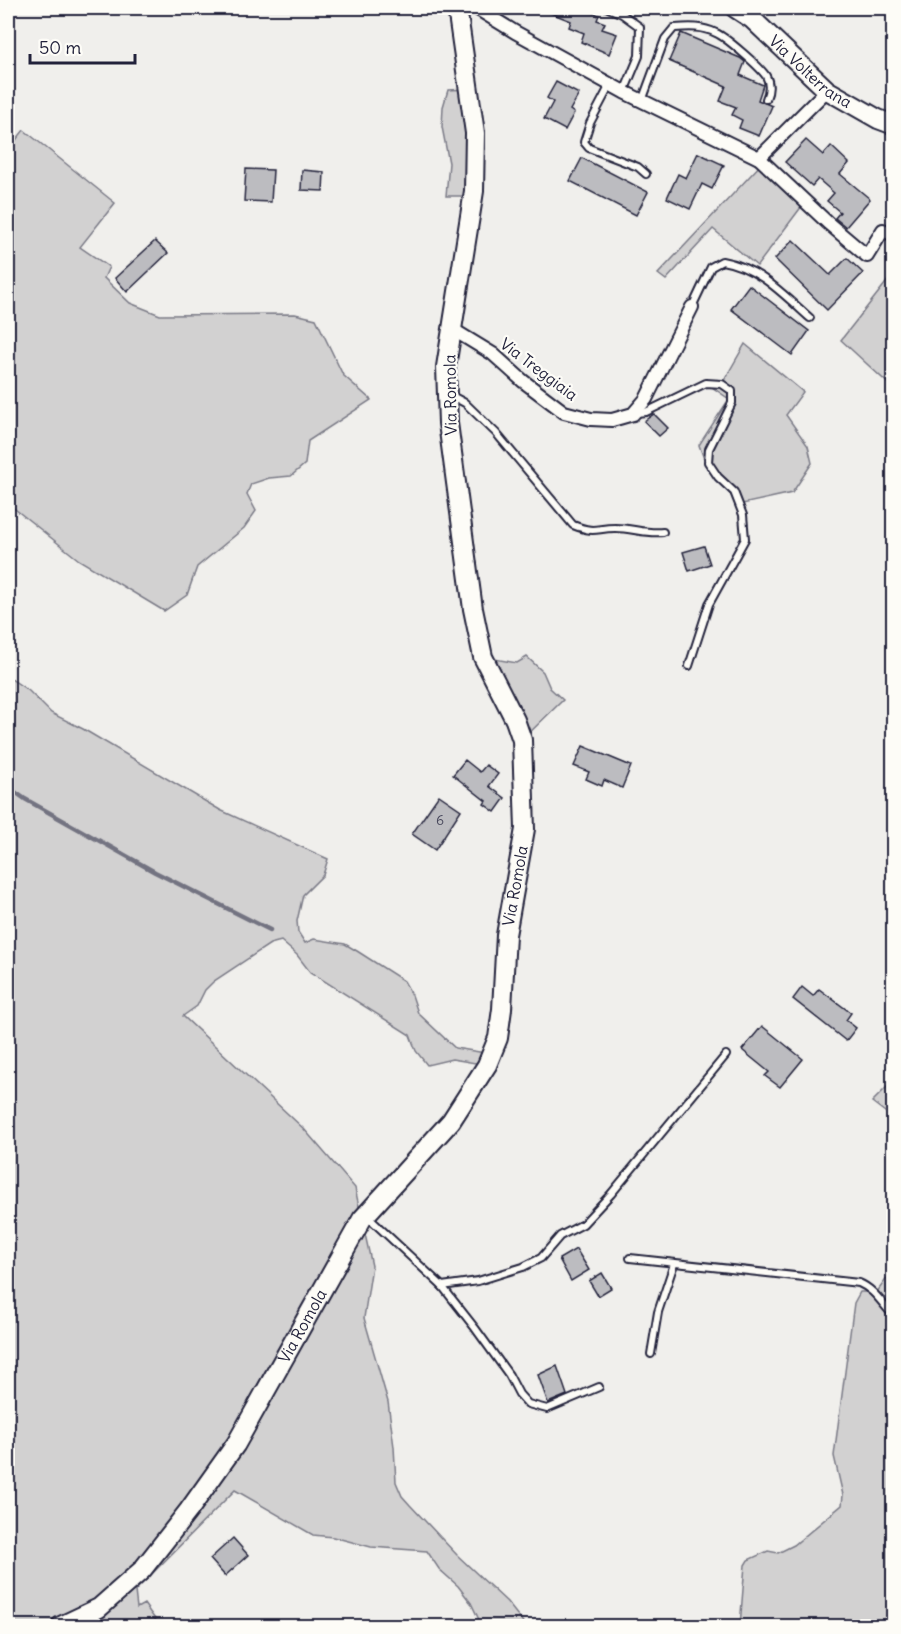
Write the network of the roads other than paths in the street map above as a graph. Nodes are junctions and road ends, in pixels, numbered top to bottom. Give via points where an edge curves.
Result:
1 (457, 8) edge
2 (476, 8) edge
3 (608, 8) edge
4 (735, 8) edge
5 (610, 84) junction
6 (827, 90) junction
7 (624, 92) junction
8 (766, 99) dead end
9 (642, 101) junction
10 (894, 125) edge
11 (759, 158) junction
12 (646, 174) dead end
13 (894, 235) edge
14 (692, 307) joint
15 (810, 318) dead end
16 (452, 329) junction
17 (447, 393) junction
18 (633, 414) junction
19 (663, 532) dead end
20 (689, 666) dead end
21 (726, 1055) dead end
22 (366, 1214) junction
23 (630, 1258) dead end
24 (674, 1264) junction
25 (442, 1286) junction
26 (894, 1316) edge
27 (651, 1354) dead end
28 (599, 1387) dead end
29 (61, 1626) edge

1 - 16 street, Via Romola via 475,133 474,191
2 - 5 street
3 - 7 lane via 640,27 639,56
4 - 6 street, Via Volterrana via 752,19
5 - 7 street
5 - 12 lane via 584,142 589,148 638,167
6 - 10 street, Via Volterrana
6 - 11 street
7 - 9 street
8 - 9 lane via 767,77 718,33 695,26 674,28 664,39
9 - 11 street
11 - 13 street via 867,256 883,230
14 - 15 lane via 711,267 722,261 758,273
14 - 18 street via 646,399
16 - 17 street, Via Romola via 446,367
16 - 18 street, Via Treggiaia via 493,354 564,412 612,420
17 - 19 lane via 465,403 496,433 573,525 589,531 615,528 650,534
17 - 22 street, Via Romola via 473,609 483,657 522,740 525,829 506,935 498,1038 487,1065 451,1121
18 - 20 lane via 646,412 706,383 722,384 732,391 732,404 709,448 708,462 734,492 743,515 745,539 709,604
21 - 25 lane via 583,1224 560,1236 541,1258 523,1267 478,1281
22 - 25 lane
22 - 29 street, Via Romola via 236,1444 189,1510 142,1570 99,1608
23 - 24 lane
24 - 26 lane via 859,1283 871,1288
24 - 27 lane via 658,1312
25 - 28 lane via 528,1404 547,1409

